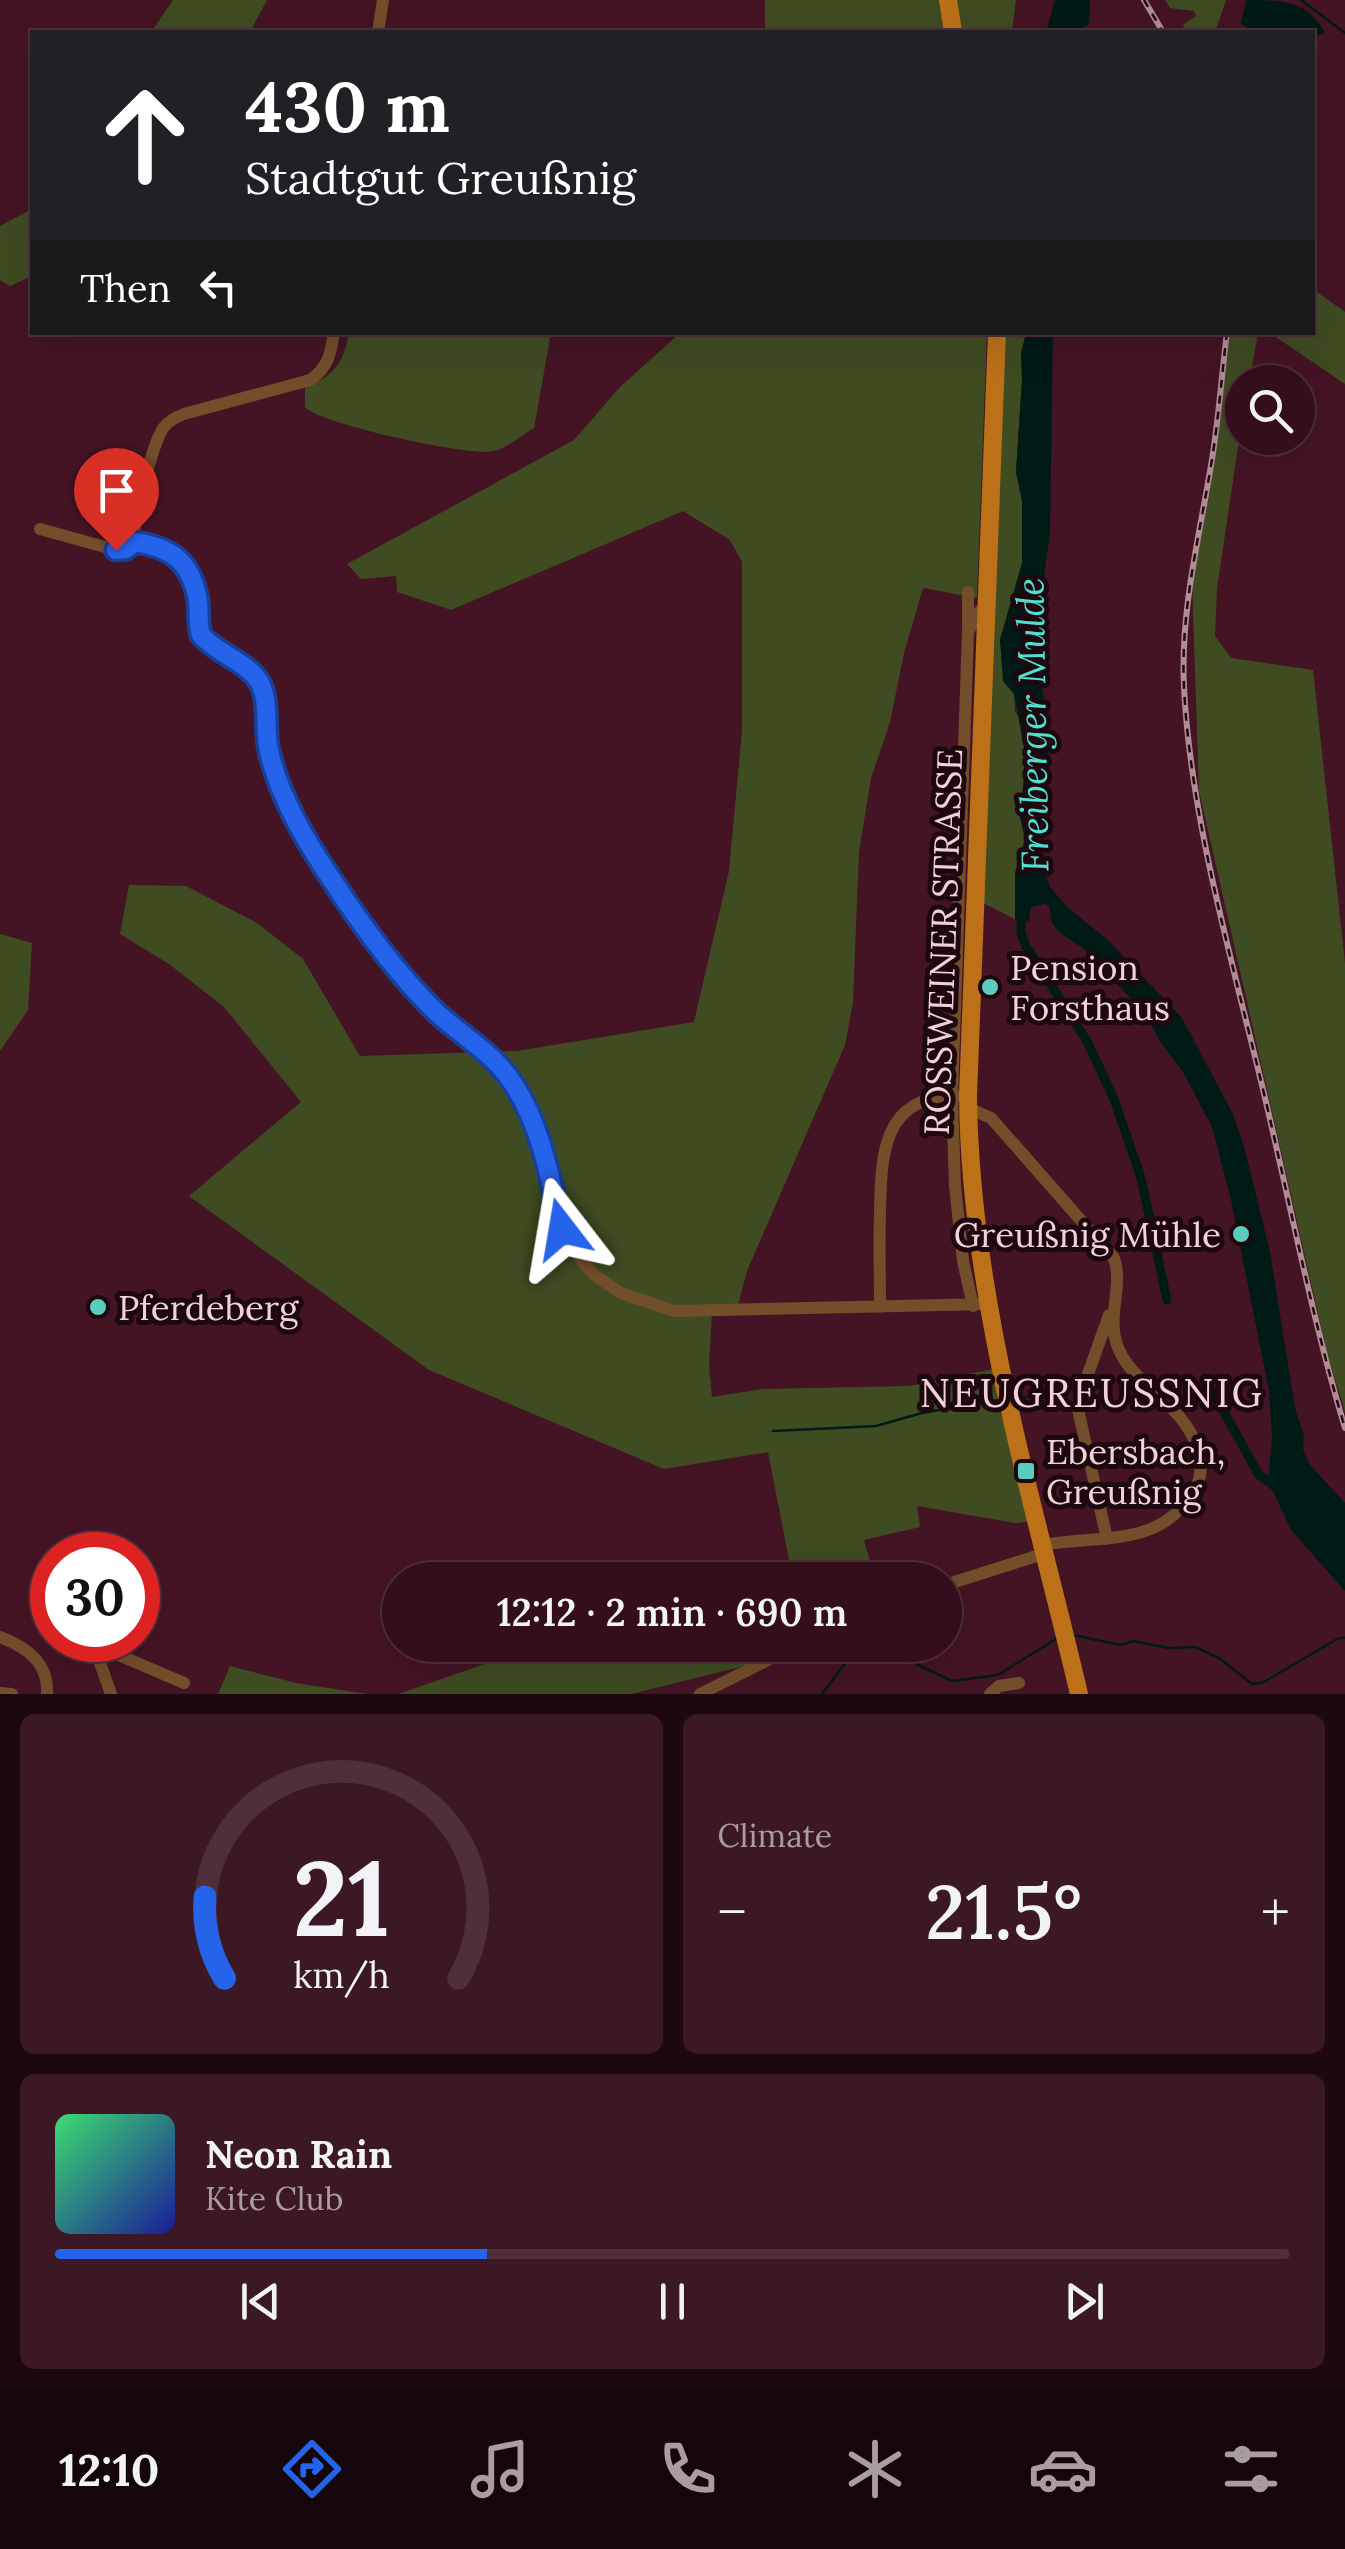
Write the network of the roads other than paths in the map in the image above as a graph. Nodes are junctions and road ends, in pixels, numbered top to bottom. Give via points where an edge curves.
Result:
1 (383, 0) edge
2 (948, 0) edge
3 (378, 30) edge
4 (953, 30) edge
5 (334, 335) edge
6 (997, 335) edge
7 (40, 529) dead end
8 (135, 542) junction
9 (968, 592) dead end
10 (986, 607) junction
11 (968, 632) junction
12 (966, 933) junction
13 (963, 1100) junction
14 (981, 1305) junction
15 (880, 1307) junction
16 (1112, 1308) junction
17 (1106, 1539) junction
18 (1044, 1549) junction
19 (962, 1579) edge
20 (0, 1637) edge
21 (764, 1662) edge
22 (184, 1683) dead end
23 (1019, 1684) dead end
24 (0, 1693) edge
25 (12, 1694) edge
26 (46, 1694) edge
27 (111, 1694) edge
28 (700, 1694) edge
29 (990, 1694) edge
30 (1079, 1694) edge

1 - 3 street
2 - 4 main road
5 - 8 street via 324,368 310,380 166,424 134,523
6 - 10 main road, ROSSWEINER STRASSE
7 - 8 street via 116,550
8 - 15 street via 172,551 194,586 201,635 258,679 276,778 331,880 400,973 516,1087 536,1125 562,1229 582,1262 621,1294 674,1312
9 - 11 street
10 - 11 street
10 - 12 main road, ROSSWEINER STRASSE
11 - 12 street
12 - 13 main road, ROSSWEINER STRASSE
13 - 14 main road, ROSSWEINER STRASSE
13 - 15 street via 933,1097 908,1110 881,1154
13 - 16 street via 991,1118 1108,1249 1117,1266
14 - 15 street
14 - 18 main road, ROSSWEINER STRASSE
16 - 17 street via 1077,1405
16 - 17 street via 1120,1353 1182,1419 1201,1460 1198,1484 1167,1522
17 - 18 street
18 - 19 street
18 - 30 main road, ROSSWEINER STRASSE
20 - 26 street via 31,1651 48,1680
21 - 28 street
22 - 27 street via 107,1650 98,1660
23 - 29 street
24 - 25 street

